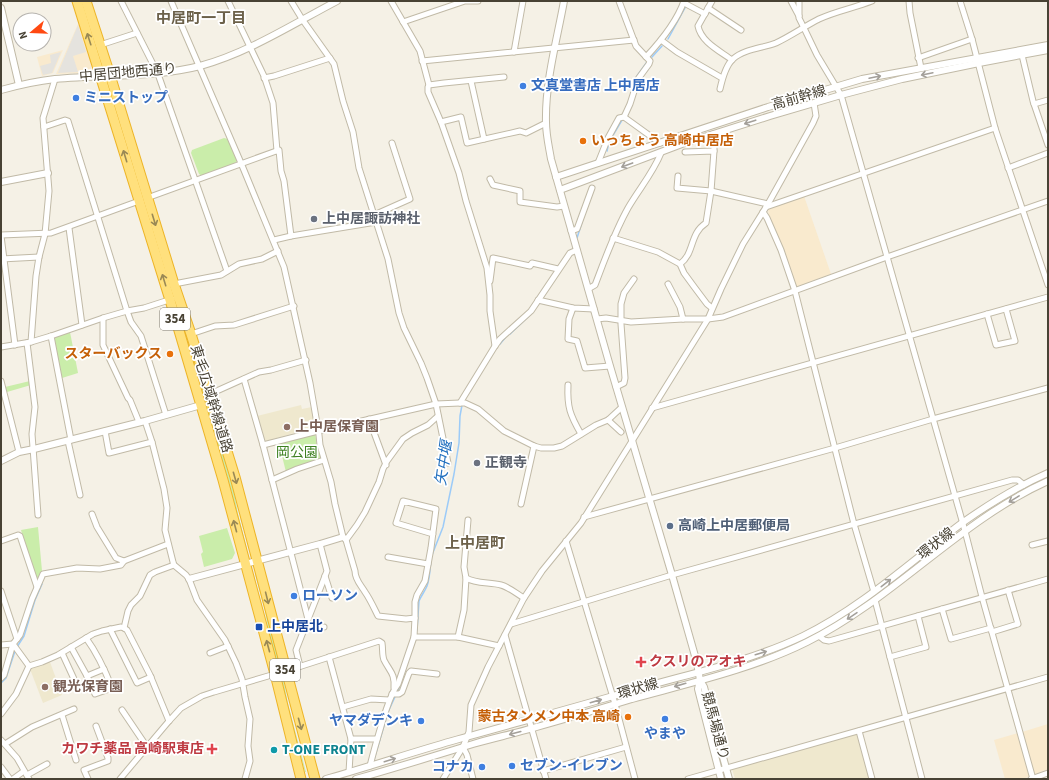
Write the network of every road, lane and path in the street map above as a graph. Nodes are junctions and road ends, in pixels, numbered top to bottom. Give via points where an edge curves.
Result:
1 (77, 1) edge
2 (86, 1) edge
3 (121, 1) edge
4 (171, 1) edge
5 (228, 1) edge
6 (291, 1) edge
7 (337, 1) edge
8 (391, 1) edge
9 (478, 1) edge
10 (523, 1) edge
11 (564, 1) edge
12 (618, 1) edge
13 (712, 1) edge
14 (791, 1) edge
15 (799, 1) edge
16 (872, 1) edge
17 (909, 1) edge
18 (960, 1) edge
19 (684, 2) edge
20 (860, 3) edge
21 (1, 8) edge
22 (708, 8) junction
23 (705, 14) junction
24 (799, 18) junction
25 (302, 19) junction
26 (403, 22) junction
27 (804, 28) junction
28 (742, 30) dead end
29 (138, 32) junction
30 (972, 39) junction
31 (634, 40) junction
32 (662, 40) junction
33 (100, 45) junction
34 (1048, 45) edge
35 (249, 48) junction
36 (555, 48) junction
37 (1048, 50) edge
38 (514, 52) junction
39 (1022, 55) junction
40 (646, 57) junction
41 (330, 58) junction
42 (918, 58) junction
43 (732, 60) junction
44 (978, 60) junction
45 (422, 61) junction
46 (199, 66) junction
47 (920, 68) junction
48 (158, 74) junction
49 (105, 76) junction
50 (504, 77) dead end
51 (264, 78) junction
52 (722, 78) junction
53 (55, 79) junction
54 (471, 81) junction
55 (19, 85) junction
56 (429, 86) junction
57 (837, 88) junction
58 (720, 89) dead end
59 (1, 90) edge
60 (841, 95) junction
61 (1048, 100) edge
62 (814, 103) junction
63 (1034, 104) junction
64 (624, 117) junction
65 (441, 122) junction
66 (546, 123) junction
67 (44, 127) junction
68 (995, 128) junction
69 (712, 134) junction
70 (484, 139) junction
71 (392, 143) dead end
72 (660, 143) junction
73 (1048, 145) edge
74 (277, 150) junction
75 (714, 151) junction
76 (661, 152) junction
77 (685, 152) dead end
78 (1048, 153) edge
79 (241, 163) junction
80 (598, 163) junction
81 (1008, 168) junction
82 (48, 173) junction
83 (863, 174) junction
84 (678, 176) dead end
85 (556, 177) junction
86 (490, 179) dead end
87 (196, 180) junction
88 (1, 182) edge
89 (592, 188) dead end
90 (560, 190) junction
91 (711, 192) junction
92 (143, 199) junction
93 (1048, 201) edge
94 (564, 206) junction
95 (765, 207) junction
96 (1022, 210) junction
97 (374, 215) junction
98 (98, 216) junction
99 (376, 222) junction
100 (69, 228) junction
101 (571, 231) junction
102 (45, 234) junction
103 (1, 235) edge
104 (291, 236) junction
105 (613, 238) junction
106 (274, 240) junction
107 (577, 250) junction
108 (278, 251) junction
109 (39, 257) junction
110 (887, 257) junction
111 (2, 259) edge
112 (680, 264) junction
113 (558, 269) junction
114 (227, 271) junction
115 (634, 279) dead end
116 (174, 284) junction
117 (668, 284) dead end
118 (1048, 285) edge
119 (489, 288) junction
120 (588, 289) junction
121 (795, 291) junction
122 (1048, 297) edge
123 (174, 299) junction
124 (538, 300) junction
125 (294, 306) junction
126 (573, 308) junction
127 (712, 308) junction
128 (594, 309) junction
129 (1006, 309) junction
130 (127, 311) junction
131 (987, 314) junction
132 (103, 318) junction
133 (597, 319) junction
134 (683, 319) junction
135 (708, 319) junction
136 (622, 321) junction
137 (82, 325) junction
138 (191, 334) junction
139 (51, 336) junction
140 (910, 336) junction
141 (29, 342) junction
142 (15, 345) junction
143 (495, 346) junction
144 (1, 347) edge
145 (306, 360) junction
146 (813, 362) junction
147 (610, 366) junction
148 (244, 379) junction
149 (1, 381) edge
150 (568, 385) dead end
151 (616, 388) junction
152 (1048, 388) edge
153 (210, 394) junction
154 (460, 403) junction
155 (436, 404) junction
156 (201, 405) junction
157 (622, 407) junction
158 (652, 408) junction
159 (166, 415) junction
160 (438, 416) junction
161 (369, 419) junction
162 (933, 419) junction
163 (608, 420) junction
164 (142, 422) junction
165 (318, 431) junction
166 (105, 432) junction
167 (621, 432) dead end
168 (582, 434) junction
169 (70, 440) junction
170 (632, 440) junction
171 (152, 442) junction
172 (263, 445) junction
173 (534, 446) junction
174 (835, 448) junction
175 (34, 449) junction
176 (19, 452) junction
177 (324, 460) junction
178 (1, 461) edge
179 (448, 463) dead end
180 (386, 465) junction
181 (1048, 473) edge
182 (272, 480) junction
183 (1048, 481) edge
184 (1024, 485) junction
185 (80, 495) dead end
186 (955, 495) junction
187 (650, 500) junction
188 (522, 504) dead end
189 (92, 514) dead end
190 (38, 515) dead end
191 (584, 517) junction
192 (468, 520) dead end
193 (963, 523) junction
194 (854, 524) junction
195 (966, 531) junction
196 (433, 534) junction
197 (344, 538) junction
198 (1, 541) edge
199 (566, 541) junction
200 (1048, 541) edge
201 (168, 544) junction
202 (320, 544) junction
203 (1032, 545) dead end
204 (291, 551) junction
205 (388, 557) dead end
206 (257, 560) junction
207 (124, 561) junction
208 (246, 563) junction
209 (428, 564) junction
210 (174, 565) junction
211 (672, 575) junction
212 (325, 576) junction
213 (466, 578) junction
214 (189, 579) junction
215 (1048, 579) edge
216 (37, 587) junction
217 (1008, 590) junction
218 (1, 591) edge
219 (874, 592) junction
220 (982, 597) junction
221 (332, 598) dead end
222 (524, 598) junction
223 (875, 600) junction
224 (585, 602) junction
225 (942, 609) junction
226 (918, 616) junction
227 (415, 618) junction
228 (308, 619) junction
229 (511, 624) junction
230 (882, 626) junction
231 (305, 627) junction
232 (324, 627) dead end
233 (124, 628) junction
234 (110, 629) junction
235 (991, 630) junction
236 (505, 635) junction
237 (819, 636) junction
238 (416, 637) junction
239 (458, 637) junction
240 (86, 638) junction
241 (15, 642) junction
242 (1, 644) edge
243 (228, 646) junction
244 (499, 646) junction
245 (71, 647) junction
246 (62, 653) junction
247 (210, 653) dead end
248 (329, 657) junction
249 (890, 658) junction
250 (30, 666) junction
251 (300, 666) junction
252 (104, 669) junction
253 (286, 671) junction
254 (698, 672) junction
255 (275, 674) junction
256 (438, 674) dead end
257 (87, 676) junction
258 (1048, 677) edge
259 (1, 678) edge
260 (151, 678) junction
261 (74, 679) dead end
262 (700, 680) junction
263 (243, 683) junction
264 (1008, 688) junction
265 (395, 693) junction
266 (612, 696) junction
267 (389, 700) junction
268 (615, 704) junction
269 (343, 707) junction
270 (74, 709) dead end
271 (122, 710) dead end
272 (1, 714) edge
273 (62, 715) junction
274 (906, 718) junction
275 (530, 720) junction
276 (169, 721) junction
277 (96, 726) dead end
278 (532, 729) junction
279 (858, 731) junction
280 (467, 737) junction
281 (351, 739) junction
282 (377, 739) junction
283 (3, 742) edge
284 (626, 747) junction
285 (147, 748) junction
286 (463, 748) junction
287 (76, 760) dead end
288 (47, 764) dead end
289 (370, 766) junction
290 (1, 767) edge
291 (726, 768) junction
292 (719, 770) junction
293 (543, 771) junction
294 (349, 772) junction
295 (1048, 773) edge
296 (27, 775) edge
297 (365, 778) edge
298 (12, 779) edge
299 (88, 779) edge
300 (120, 779) edge
301 (245, 779) edge
302 (301, 779) edge
303 (315, 779) edge
304 (326, 779) edge
305 (356, 779) edge
306 (443, 779) edge
307 (473, 779) edge
308 (546, 779) edge
309 (636, 779) edge
310 (688, 779) edge
311 (721, 779) edge
312 (729, 779) edge
313 (872, 779) edge
314 (922, 779) edge
315 (1032, 779) edge

49 -> 1 highway, 東毛広域幹線道路 / 354
2 - 33 highway, 東毛広域幹線道路 / 354
3 - 29 street
4 - 46 street
5 - 35 street
6 - 25 street
7 - 25 street, 中居団地西通り
8 - 26 street
9 - 26 street via 466,1
10 - 38 street
11 - 36 street
12 - 31 street
13 - 22 street
14 - 24 street
15 - 24 street
16 - 20 street
17 - 42 street
18 - 30 street
19 - 23 street
19 - 32 street
20 - 27 street
21 - 55 street
22 - 23 street
22 - 28 street
23 - 43 street via 698,26 700,34
24 - 27 street
25 - 35 street, 中居団地西通り
25 - 41 street
26 - 45 street via 420,51
27 - 43 street via 776,43
27 - 57 street
29 - 33 street
29 - 48 street
30 - 42 street
30 - 44 street
31 - 36 street
31 - 40 street
32 - 40 street
32 - 52 street via 677,52
33 - 49 highway, 東毛広域幹線道路 / 354
34 - 44 street, 高前幹線
35 - 46 street, 中居団地西通り
35 - 51 street
36 - 38 street
36 - 66 street
37 - 39 street, 高前幹線
38 - 45 street
39 - 44 street, 高前幹線
39 - 63 street
40 - 64 street via 650,61 649,64 638,79
41 - 51 street
41 - 97 street via 334,64 359,168
42 - 47 street
43 - 52 street
44 - 47 street, 高前幹線
44 -> 60 street, 高前幹線
44 - 68 street
45 - 56 street
46 - 48 street, 中居団地西通り
46 - 79 street
57 -> 47 street, 高前幹線
48 - 49 street, 中居団地西通り
48 - 87 street
49 - 53 street, 中居団地西通り
49 - 92 highway, 東毛広域幹線道路 / 354
50 - 54 street
51 - 74 street via 273,103
52 - 58 street
53 - 55 street, 中居団地西通り
53 - 67 street via 43,118
54 - 56 street
54 - 70 street
55 - 59 street, 中居団地西通り
56 - 65 street via 428,92
57 - 60 street
57 - 72 street, 高前幹線 via 768,107
60 - 62 street, 高前幹線
60 - 83 street
61 - 63 street
62 -> 69 street, 高前幹線
62 - 95 street via 816,116
63 - 73 street
64 - 72 street
64 - 80 street via 617,120
65 - 70 street via 461,118 467,143
65 - 119 street via 487,268
66 - 70 street via 526,133 520,131
66 - 85 street
67 - 82 street
67 - 98 street via 68,121
68 - 81 street
68 - 83 street
69 - 75 street
69 - 76 street, 高前幹線
71 - 97 street via 410,199
72 - 80 street, 高前幹線
74 - 79 street
74 - 104 street
75 - 77 street
75 - 91 street
76 -> 90 street, 高前幹線
76 - 105 street
78 - 81 street
79 - 87 street
79 - 106 street
80 - 85 street, 高前幹線
81 - 96 street
82 - 88 street
82 - 102 street
83 - 95 street
83 - 110 street
84 - 91 street via 677,188
85 - 90 street
86 - 94 street via 493,185 520,192 520,202
87 - 92 street
87 - 114 street
89 - 101 street via 578,228
90 - 94 street
91 - 95 street
91 - 112 street via 706,223 697,230 689,253
92 - 98 street
92 -> 116 highway, 東毛広域幹線道路 / 354
123 -> 92 highway, 東毛広域幹線道路 / 354
93 - 96 street
94 - 101 street
95 - 121 street
95 - 127 street via 743,244
96 - 110 street
96 - 118 street
97 - 99 street
98 - 100 street
98 - 130 street
99 - 104 street
99 - 155 street via 388,259 401,320
100 - 102 street
100 - 137 street
101 - 107 street
102 - 103 street
102 - 109 street
103 - 111 street
104 - 106 street
105 - 112 street via 658,252
105 - 120 street via 595,285
106 - 108 street
107 - 113 street via 570,253
107 - 120 street
108 - 114 street via 262,259 239,264
108 - 125 street
109 - 111 street
109 - 141 street
110 - 121 street
110 - 140 street
111 - 142 street
112 - 127 street via 684,273
113 - 119 street via 493,258
113 - 124 street
114 - 116 street via 221,275
115 - 136 street via 624,293 621,304
116 - 123 highway, 東毛広域幹線道路 / 354
117 - 134 street
119 - 143 street
120 - 128 street
121 - 135 street via 723,317
121 - 146 street
122 - 129 street
123 - 130 street
123 - 138 highway, 東毛広域幹線道路 / 354
123 - 156 highway, 東毛広域幹線道路 / 354
124 - 126 street
124 - 143 street via 528,315
125 - 138 street via 234,325 215,326
125 - 145 street
126 - 128 street
126 - 147 street via 569,319 568,339 577,341 585,368
127 - 135 street
128 - 133 street
129 - 131 street
129 - 131 street via 1015,341 996,345
130 - 132 street
130 - 159 street via 141,336
131 - 140 street
132 - 137 street
132 - 164 street via 102,345
133 - 136 street
133 - 147 street
134 - 135 street
134 - 136 street
135 - 158 street
136 - 151 street via 625,378 624,383
137 - 139 street
138 - 153 highway, 東毛広域幹線道路 / 354
139 - 141 street
139 - 169 street
140 - 146 street
140 - 162 street
141 - 142 street
141 - 175 street via 35,407 32,434
142 - 144 street
143 - 154 street
145 - 148 street via 259,372
145 - 165 street
146 - 158 street
146 - 174 street
147 - 151 street
148 - 153 street
148 - 172 street
149 - 176 street
150 - 168 street via 570,412
151 - 157 street
152 - 162 street
153 -> 206 highway, 東毛広域幹線道路 / 354
154 - 155 street
154 - 173 street via 478,409 504,431
155 - 160 street
155 - 161 street
156 - 159 street
208 -> 156 highway, 東毛広域幹線道路 / 354
157 - 163 street
157 - 170 street
158 - 170 street
159 - 164 street
160 - 179 street
160 - 180 street via 428,425 403,439
161 - 165 street
161 - 180 street
162 - 174 street
162 - 186 street
163 - 167 street
163 - 168 street
164 - 166 street
164 - 171 street
165 - 172 street
165 - 177 street
166 - 169 street
166 - 171 street via 109,452
168 - 173 street via 562,446
169 - 175 street
169 - 185 street
170 - 187 street
170 - 191 street
171 - 201 street via 167,508 164,530
172 - 182 street
173 - 188 street
174 - 187 street
174 - 194 street
175 - 176 street
175 - 190 street
176 - 178 street
177 - 182 street
177 - 197 street
180 - 197 street via 365,512
181 - 184 street, 環状線
182 - 204 street
183 -> 195 street, 環状線 via 1028,490
184 - 186 street via 1018,480 1012,480
184 - 193 street, 環状線
186 - 193 street
186 - 194 street
187 - 191 street
187 - 211 street
189 - 207 street via 116,558
191 - 199 street
192 - 213 street via 464,567
193 - 195 street
219 -> 193 street, 環状線
194 - 211 street
194 - 219 street
195 - 220 street
195 - 223 street, 環状線
196 - 196 street via 436,509 403,501 396,523
196 - 209 street
197 - 202 street
197 - 227 street via 355,575 378,616
198 - 216 street via 20,536
199 - 222 street
199 - 224 street
200 - 203 street
201 - 207 street
201 - 210 street
202 - 204 street
202 - 212 street via 327,571
204 - 206 street
204 - 228 street
205 - 209 street
206 - 208 street
206 -> 253 highway, 東毛広域幹線道路 / 354
207 - 216 street via 114,567 77,568 43,574
208 - 214 street
255 -> 208 highway, 東毛広域幹線道路 / 354
209 - 227 street via 425,581 415,602
210 - 214 street
210 - 233 street via 150,575 140,596 128,611
211 - 224 street
211 - 254 street
212 - 221 street
212 - 228 street
213 - 222 street via 503,586
213 - 239 street via 464,610
214 - 243 street via 197,600
215 - 217 street
216 - 241 street via 20,635
217 - 220 street
217 - 235 street via 1018,624
218 - 241 street
254 -> 219 street, 環状線 via 785,644 838,616
220 - 225 street
220 - 235 street
222 - 229 street
223 - 230 street
223 -> 237 street, 環状線
224 - 229 street
224 - 266 street
225 - 226 street
225 - 235 street via 951,638
226 - 230 street
226 - 249 street via 926,647
227 - 238 street
228 - 231 street
229 - 236 street
230 - 237 street via 828,641
230 - 249 street
231 - 232 street
231 - 251 street via 296,650
233 - 234 street
233 - 260 street
234 - 240 street
234 - 260 street via 137,683
235 - 264 street
236 - 244 street
236 - 275 street
237 - 262 street, 環状線 via 765,660
238 - 239 street
238 - 265 street
239 - 244 street
240 - 245 street
240 - 252 street
241 - 242 street
241 - 250 street
241 - 259 street
243 - 247 street
243 - 263 street
244 - 280 street via 471,705
245 - 246 street
245 - 257 street
246 - 250 street
246 - 261 street
248 - 251 street
248 - 265 street via 379,641 382,643 384,661 393,675
248 - 269 street
249 - 274 street
250 - 272 street via 16,694
251 - 253 street
252 - 257 street
252 - 257 street via 112,688 96,694
253 -> 303 highway, 東毛広域幹線道路 / 354
254 - 262 street
254 - 266 street, 環状線
255 - 263 street
255 - 302 highway, 東毛広域幹線道路 / 354
256 - 265 street via 411,671 402,692
258 - 264 street
260 - 276 street
262 -> 268 street, 環状線
262 - 291 street, 競馬場通り
262 - 292 street, 競馬場通り via 698,689
263 - 276 street via 202,696 181,708
263 - 301 street via 250,719 250,761
264 - 274 street
264 - 315 street
265 - 267 street
266 - 268 street
275 -> 266 street, 環状線
267 - 269 street via 371,699
267 - 282 street
268 - 278 street, 環状線
268 - 284 street
269 - 281 street
270 - 273 street
271 - 285 street
273 - 283 street
273 - 287 street
274 - 279 street
274 - 314 street
275 - 278 street
275 - 280 street, 環状線
276 - 285 street
277 - 299 street via 108,761 84,770
278 -> 286 street, 環状線
278 - 293 street
279 - 291 street
279 - 313 street
280 - 286 street
289 -> 280 street, 環状線
281 - 282 street
281 - 294 street
282 - 289 street
283 - 296 street
284 - 293 street
284 - 309 street
285 - 300 street
286 - 297 street, 環状線
286 - 306 street
286 - 307 street
288 - 296 street
289 - 294 street, 環状線
290 - 298 street
291 - 292 street
291 - 312 street, 競馬場通り
292 - 310 street
292 - 311 street, 競馬場通り
293 - 308 street
294 - 304 street, 環状線
295 - 315 street
296 - 298 street
297 - 305 street, 環状線

